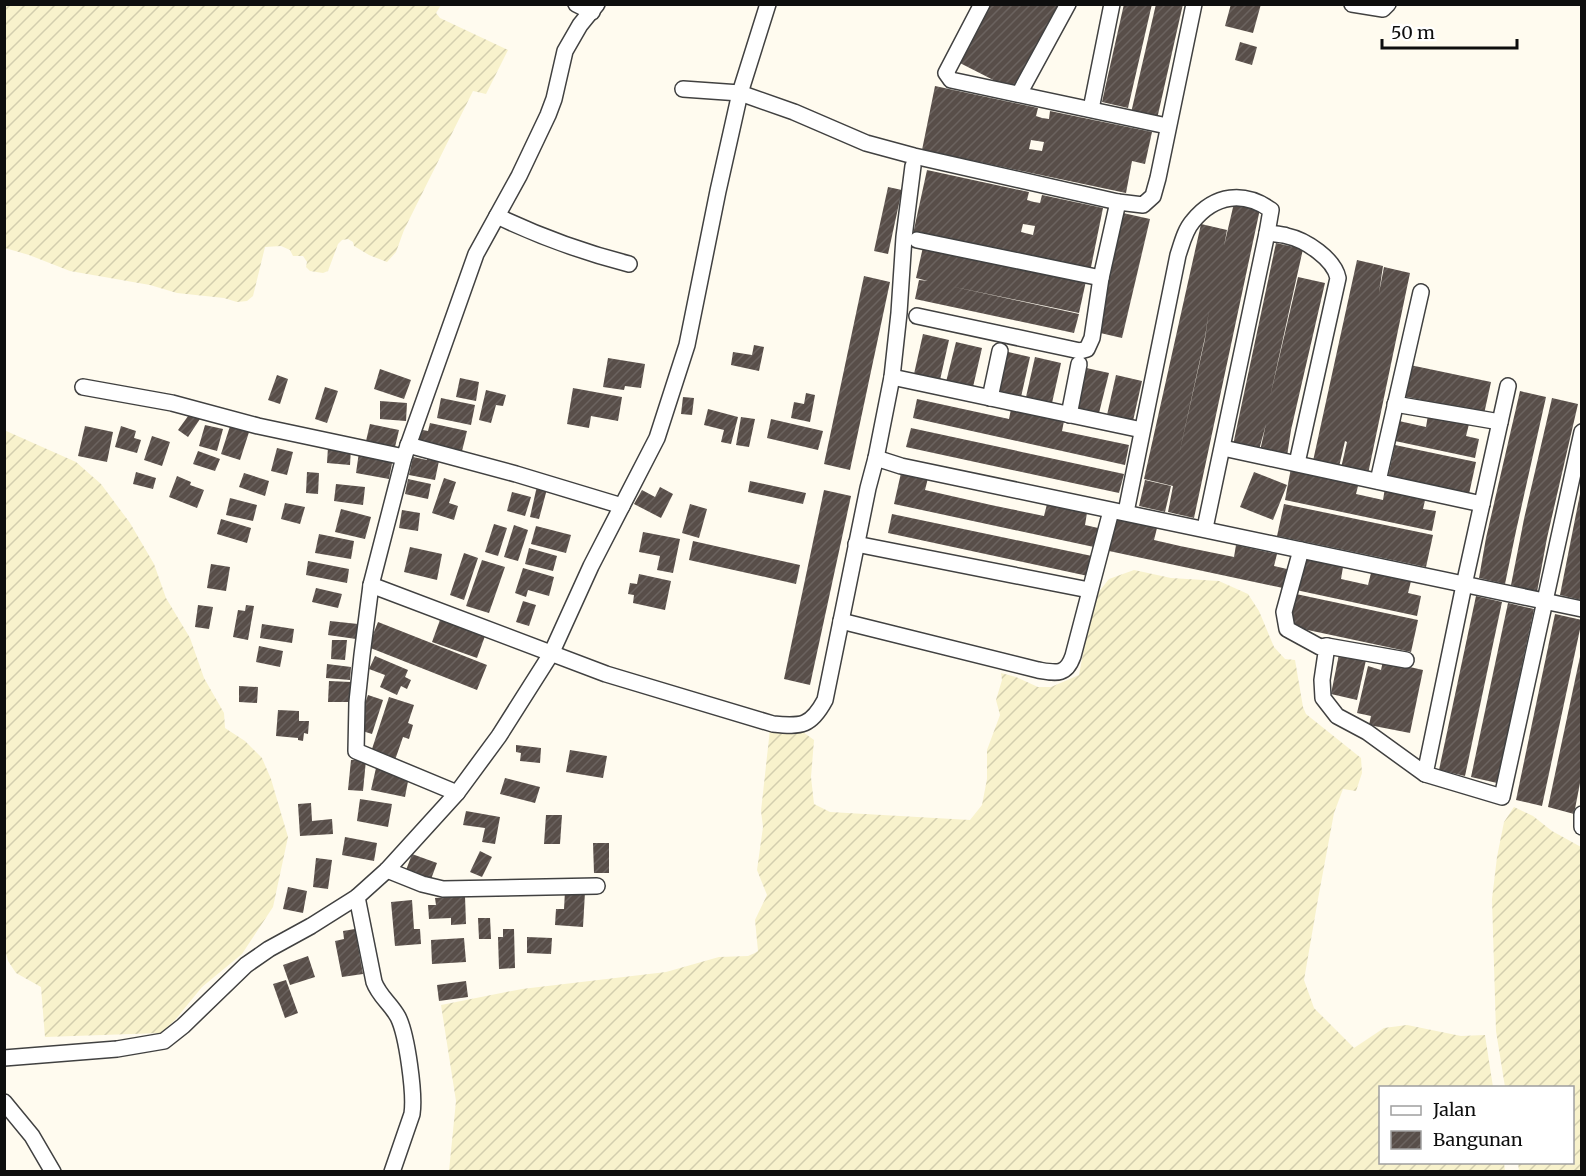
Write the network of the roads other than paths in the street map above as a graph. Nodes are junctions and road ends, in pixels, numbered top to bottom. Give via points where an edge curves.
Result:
1 (576, 4) edge
2 (768, 4) edge
3 (982, 4) edge
4 (1068, 4) edge
5 (1112, 4) edge
6 (1194, 4) edge
7 (1352, 4) edge
8 (1388, 4) edge
9 (1369, 6) edge
10 (595, 8) edge
11 (683, 89) dead end
12 (740, 93) junction
13 (1019, 94) junction
14 (1091, 109) junction
15 (1167, 126) junction
16 (913, 166) dead end
17 (1118, 202) junction
18 (497, 216) junction
19 (1267, 233) junction
20 (917, 240) dead end
21 (629, 264) dead end
22 (1101, 279) junction
23 (1421, 292) dead end
24 (917, 316) dead end
25 (1000, 351) dead end
26 (1079, 364) dead end
27 (892, 377) junction
28 (1508, 386) dead end
29 (83, 387) dead end
30 (990, 398) junction
31 (1395, 404) junction
32 (1069, 415) junction
33 (1500, 422) junction
34 (1142, 430) junction
35 (1581, 432) edge
36 (1223, 448) junction
37 (406, 451) junction
38 (876, 458) junction
39 (1297, 464) junction
40 (1378, 481) junction
41 (1482, 504) junction
42 (621, 506) junction
43 (1119, 512) junction
44 (1204, 528) junction
45 (856, 544) junction
46 (1300, 550) junction
47 (371, 585) junction
48 (1464, 585) junction
49 (1089, 590) junction
50 (1545, 601) junction
51 (1581, 609) edge
52 (841, 621) junction
53 (1327, 646) junction
54 (551, 654) junction
55 (1406, 660) dead end
56 (1425, 774) junction
57 (457, 793) junction
58 (1581, 814) edge
59 (1581, 827) edge
60 (387, 870) junction
61 (597, 886) dead end
62 (357, 897) junction
63 (4, 1058) edge
64 (4, 1102) edge
65 (53, 1172) edge
66 (392, 1172) edge

1 - 10 street
2 - 12 street
3 - 13 street via 946,73 956,82
4 - 13 street
5 - 14 street
6 - 15 street
7 - 9 street
8 - 9 street via 1383,9
10 - 18 street via 565,51 548,115
11 - 12 street
12 - 17 street via 914,156
12 - 42 street via 687,345 657,438
13 - 14 street
14 - 15 street
15 - 17 street via 1153,196 1143,206
16 - 27 street
17 - 22 street
18 - 21 street via 542,238
18 - 37 street via 476,254
19 - 34 street via 1271,210 1236,196 1211,206 1186,231
19 - 36 street
19 - 39 street via 1306,243 1328,260 1338,278
20 - 22 street
22 - 24 street via 1092,338 1087,349 1080,351
23 - 31 street
25 - 30 street
26 - 32 street
27 - 30 street
27 - 38 street
28 - 33 street
29 - 37 street via 172,403 258,426
30 - 32 street
31 - 33 street
31 - 40 street
32 - 34 street
33 - 41 street
34 - 43 street
35 - 50 street
36 - 39 street
36 - 44 street
37 - 42 street via 516,474
37 - 47 street
38 - 43 street
38 - 45 street
39 - 40 street
40 - 41 street
41 - 48 street
42 - 54 street
43 - 44 street
43 - 49 street
44 - 46 street
45 - 49 street
45 - 52 street
46 - 48 street
46 - 53 street via 1284,612 1287,629 1320,647
47 - 54 street
47 - 57 street via 355,750
48 - 50 street
48 - 56 street
49 - 52 street via 1070,663 1056,673
50 - 51 street
50 - 56 street via 1503,797
52 - 54 street via 825,700 817,714 800,725 773,724
53 - 55 street
53 - 56 street via 1323,698 1337,716 1367,732
54 - 57 street
57 - 60 street
58 - 59 street
60 - 61 street via 443,889
60 - 62 street
62 - 63 street via 246,966 164,1041
62 - 66 street via 374,982 402,1026 411,1081 412,1114
64 - 65 street via 32,1136

